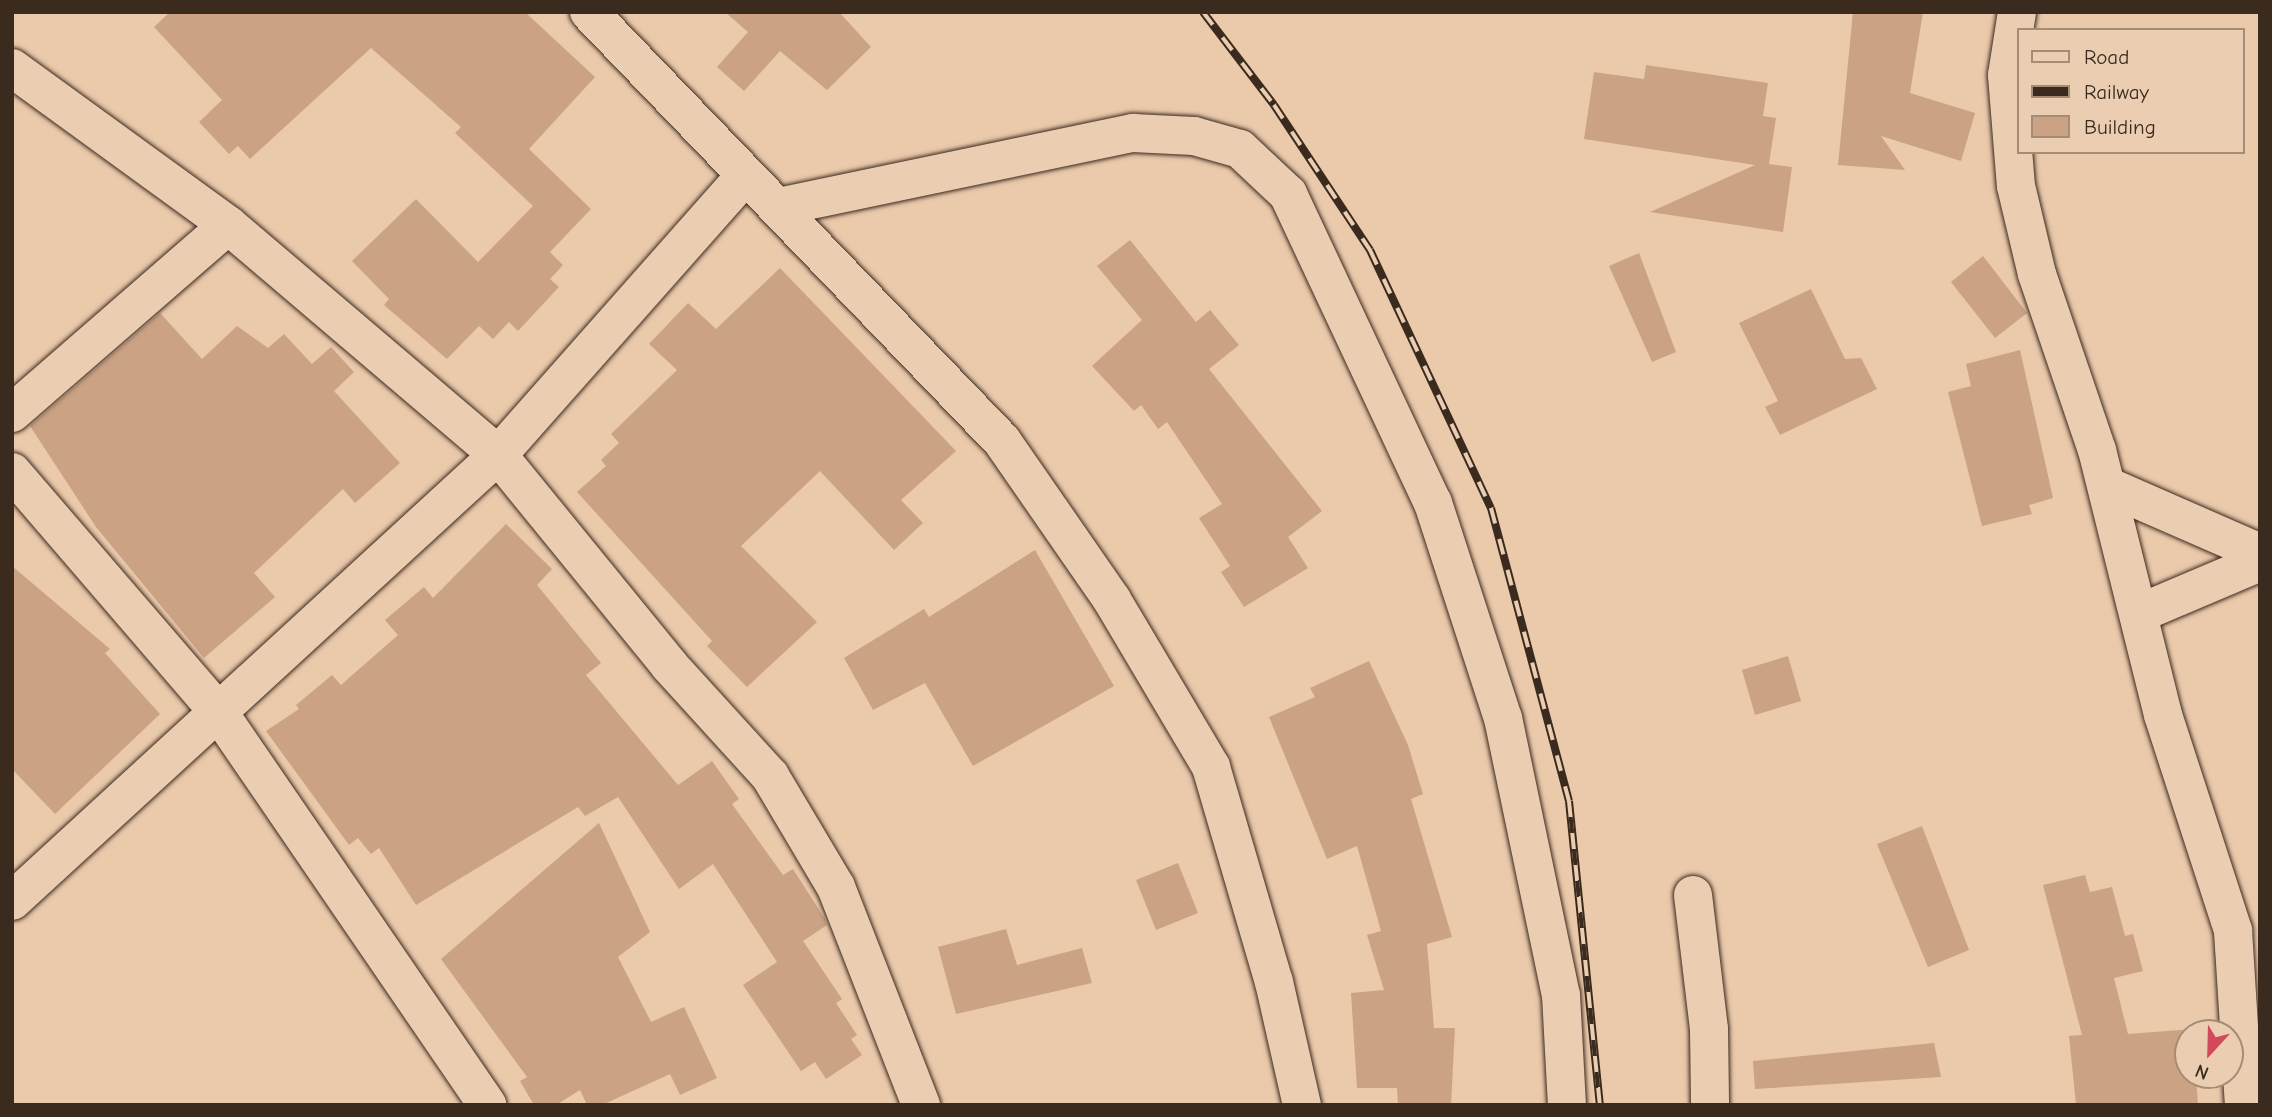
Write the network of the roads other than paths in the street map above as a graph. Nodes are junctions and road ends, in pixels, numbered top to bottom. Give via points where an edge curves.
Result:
1 (589, 12) edge
2 (2017, 12) edge
3 (12, 68) edge
4 (743, 177) junction
5 (778, 207) junction
6 (228, 225) junction
7 (12, 414) edge
8 (498, 454) junction
9 (12, 472) edge
10 (2107, 486) junction
11 (2260, 553) edge
12 (2260, 562) edge
13 (2140, 613) junction
14 (219, 713) junction
15 (1693, 895) dead end
16 (12, 901) edge
17 (487, 1105) edge
18 (921, 1105) edge
19 (1302, 1105) edge
20 (1567, 1105) edge
21 (1710, 1105) edge
22 (2244, 1105) edge

1 - 4 street
2 - 10 street via 2007,75 2016,186 2037,274
3 - 6 street
4 - 5 street
4 - 8 street
5 - 19 street via 1002,441 1112,600 1211,767 1274,982
5 - 20 street via 1133,133 1194,136 1240,149 1288,194 1433,503 1503,718 1560,995
6 - 7 street
6 - 8 street
8 - 14 street
8 - 18 street via 669,665 770,776 836,887
9 - 14 street
10 - 11 street
10 - 13 street
12 - 13 street
13 - 22 street via 2163,715 2233,931
14 - 16 street
14 - 17 street
15 - 21 street via 1709,1029

